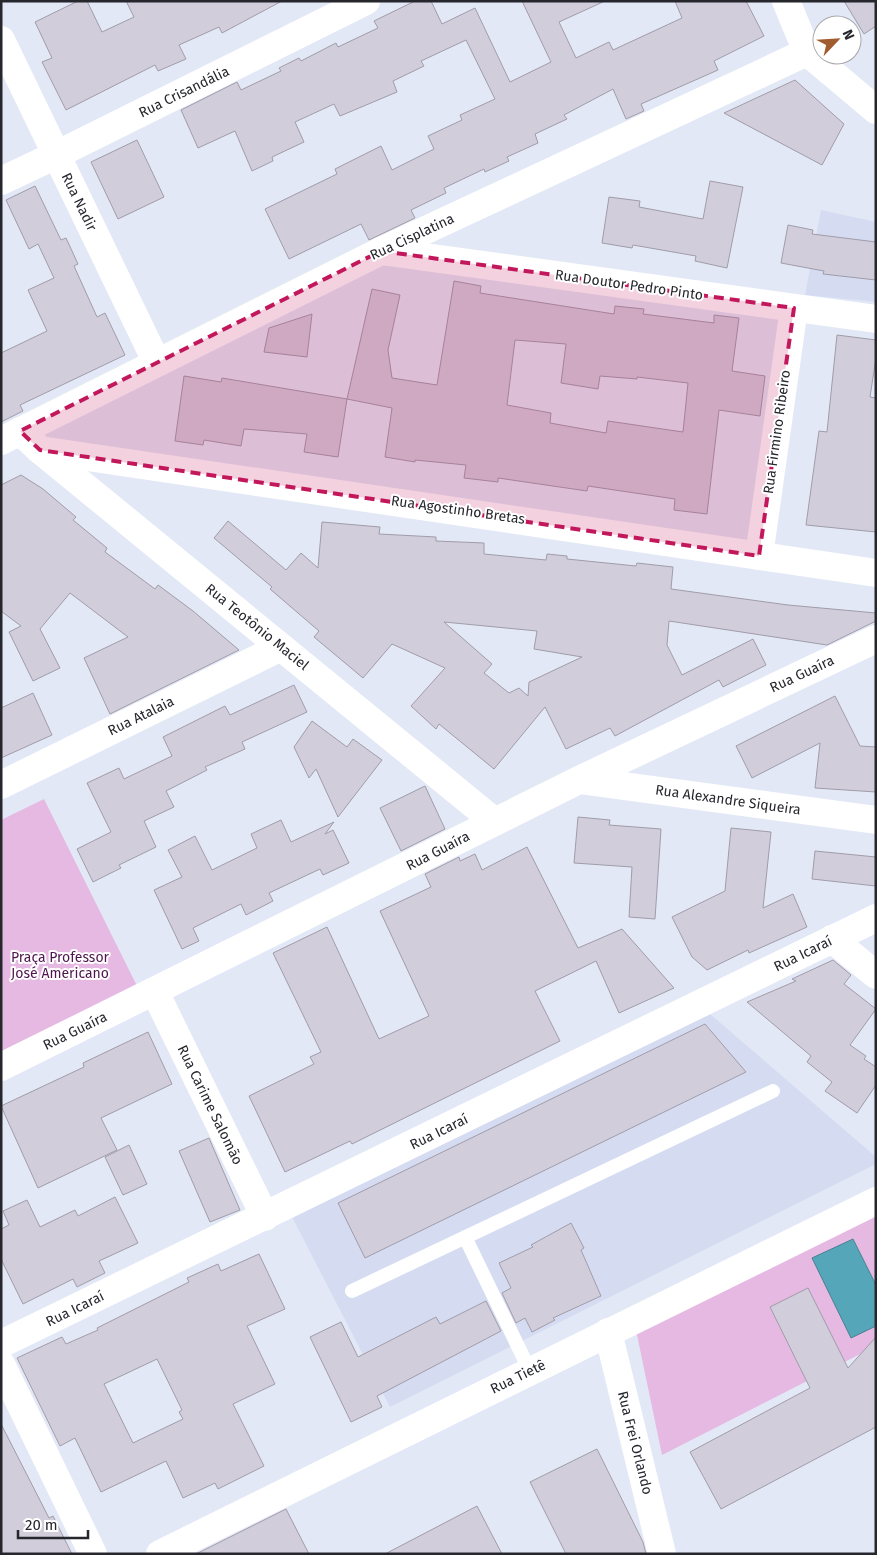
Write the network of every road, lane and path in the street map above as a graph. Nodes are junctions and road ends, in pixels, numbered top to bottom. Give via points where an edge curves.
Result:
1 (366, 1) edge
2 (786, 1) edge
3 (1, 40) edge
4 (807, 52) junction
5 (876, 110) edge
6 (56, 155) junction
7 (1, 181) edge
8 (381, 251) junction
9 (794, 308) junction
10 (876, 319) edge
11 (157, 363) junction
12 (11, 436) edge
13 (40, 450) junction
14 (759, 556) junction
15 (876, 573) edge
16 (876, 639) edge
17 (280, 647) junction
18 (579, 780) junction
19 (1, 785) edge
20 (876, 820) edge
21 (495, 822) junction
22 (876, 918) edge
23 (832, 939) junction
24 (876, 975) edge
25 (155, 992) junction
26 (1, 1067) edge
27 (773, 1091) dead end
28 (876, 1201) edge
29 (265, 1217) junction
30 (466, 1237) junction
31 (352, 1291) dead end
32 (608, 1332) junction
33 (1, 1344) edge
34 (1, 1364) edge
35 (530, 1371) junction
36 (93, 1554) edge
37 (160, 1554) edge
38 (662, 1554) edge

1 - 6 street, Rua Crisandália
2 - 4 street
3 - 6 street, Rua Nadir
4 - 5 street
4 - 8 street, Rua Cisplatina
6 - 7 street, Rua Crisandália
6 - 11 street, Rua Nadir
8 - 9 street, Rua Doutor Pedro Pinto
8 - 11 street, Rua Cisplatina
9 - 10 street, Rua Doutor Pedro Pinto
9 - 14 street, Rua Firmino Ribeiro
11 - 12 street, Rua Cisplatina
12 - 13 street, Rua Teotônio Maciel
13 - 14 street, Rua Agostinho Bretas
13 - 17 street, Rua Teotônio Maciel
14 - 15 street, Rua Agostinho Bretas
16 - 18 street, Rua Guaíra
17 - 19 street, Rua Atalaia
17 - 21 street, Rua Teotônio Maciel
18 - 20 street, Rua Alexandre Siqueira
18 - 21 street, Rua Guaíra
21 - 25 street, Rua Guaíra
22 - 23 street, Rua Icaraí
23 - 24 street
23 - 29 street, Rua Icaraí
25 - 26 street, Rua Guaíra
25 - 29 street, Rua Carime Salomão
27 - 30 lane
28 - 32 street, Rua Tietê
29 - 33 street, Rua Icaraí
30 - 31 lane
30 - 35 lane
32 - 35 street, Rua Tietê
32 - 38 street, Rua Frei Orlando
34 - 36 street
35 - 37 street, Rua Tietê

